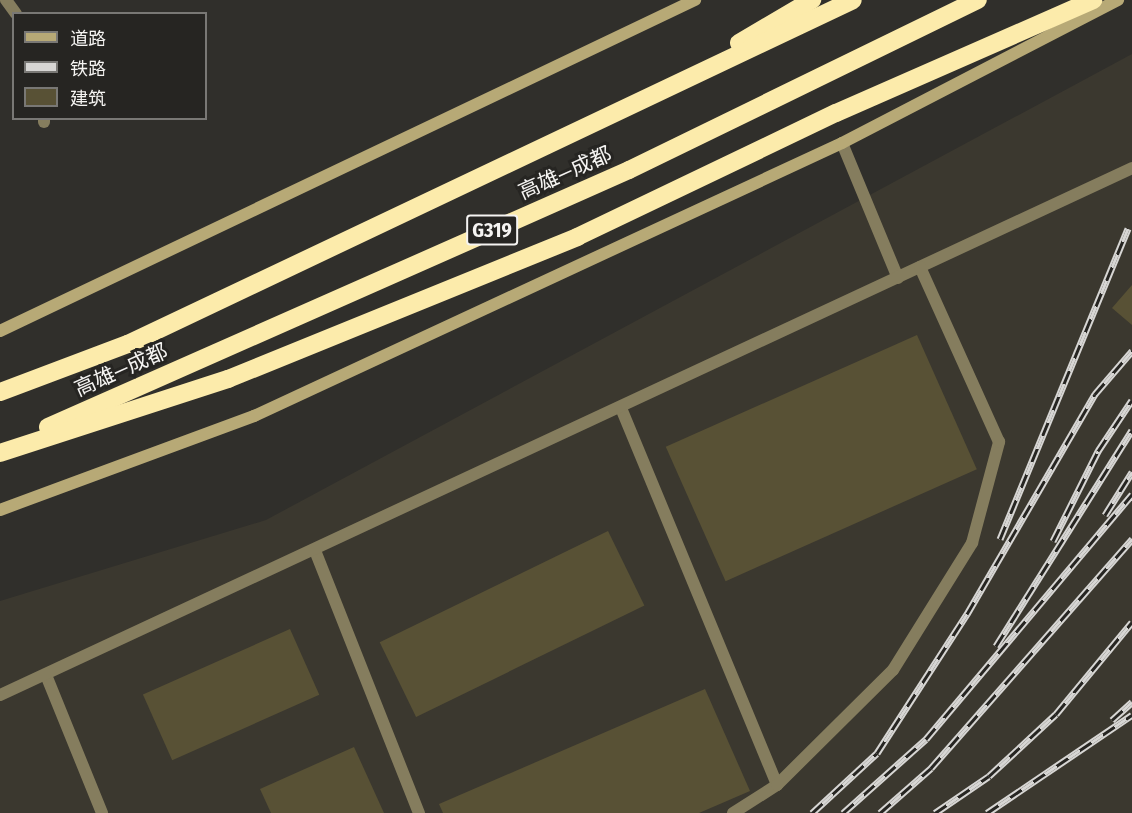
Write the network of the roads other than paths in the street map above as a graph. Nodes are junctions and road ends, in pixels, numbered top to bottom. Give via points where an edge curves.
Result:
1 (695, 0) edge
2 (812, 0) edge
3 (853, 0) edge
4 (978, 0) edge
5 (1093, 0) edge
6 (1118, 0) edge
7 (630, 106) junction
8 (842, 143) junction
9 (1132, 168) edge
10 (920, 267) junction
11 (898, 278) junction
12 (0, 331) edge
13 (0, 392) edge
14 (621, 408) junction
15 (0, 448) edge
16 (0, 453) edge
17 (0, 510) edge
18 (316, 553) junction
19 (46, 675) junction
20 (0, 695) edge
21 (777, 785) junction
22 (102, 813) edge
23 (419, 813) edge
24 (733, 813) edge

1 - 12 street
2 - 7 highway
3 - 7 highway, 高雄—成都 / G319
4 - 15 highway, 高雄—成都 / G319 via 629,170
5 - 16 highway via 566,242 228,379
6 - 8 street
7 - 13 highway, 高雄—成都 / G319 via 128,344
8 - 11 street
8 - 17 street via 254,416
9 - 10 street
10 - 11 street
10 - 21 street via 999,442 972,543 893,670
11 - 14 street
14 - 18 street
14 - 21 street
18 - 19 street
18 - 23 street
19 - 20 street
19 - 22 street
21 - 24 street

